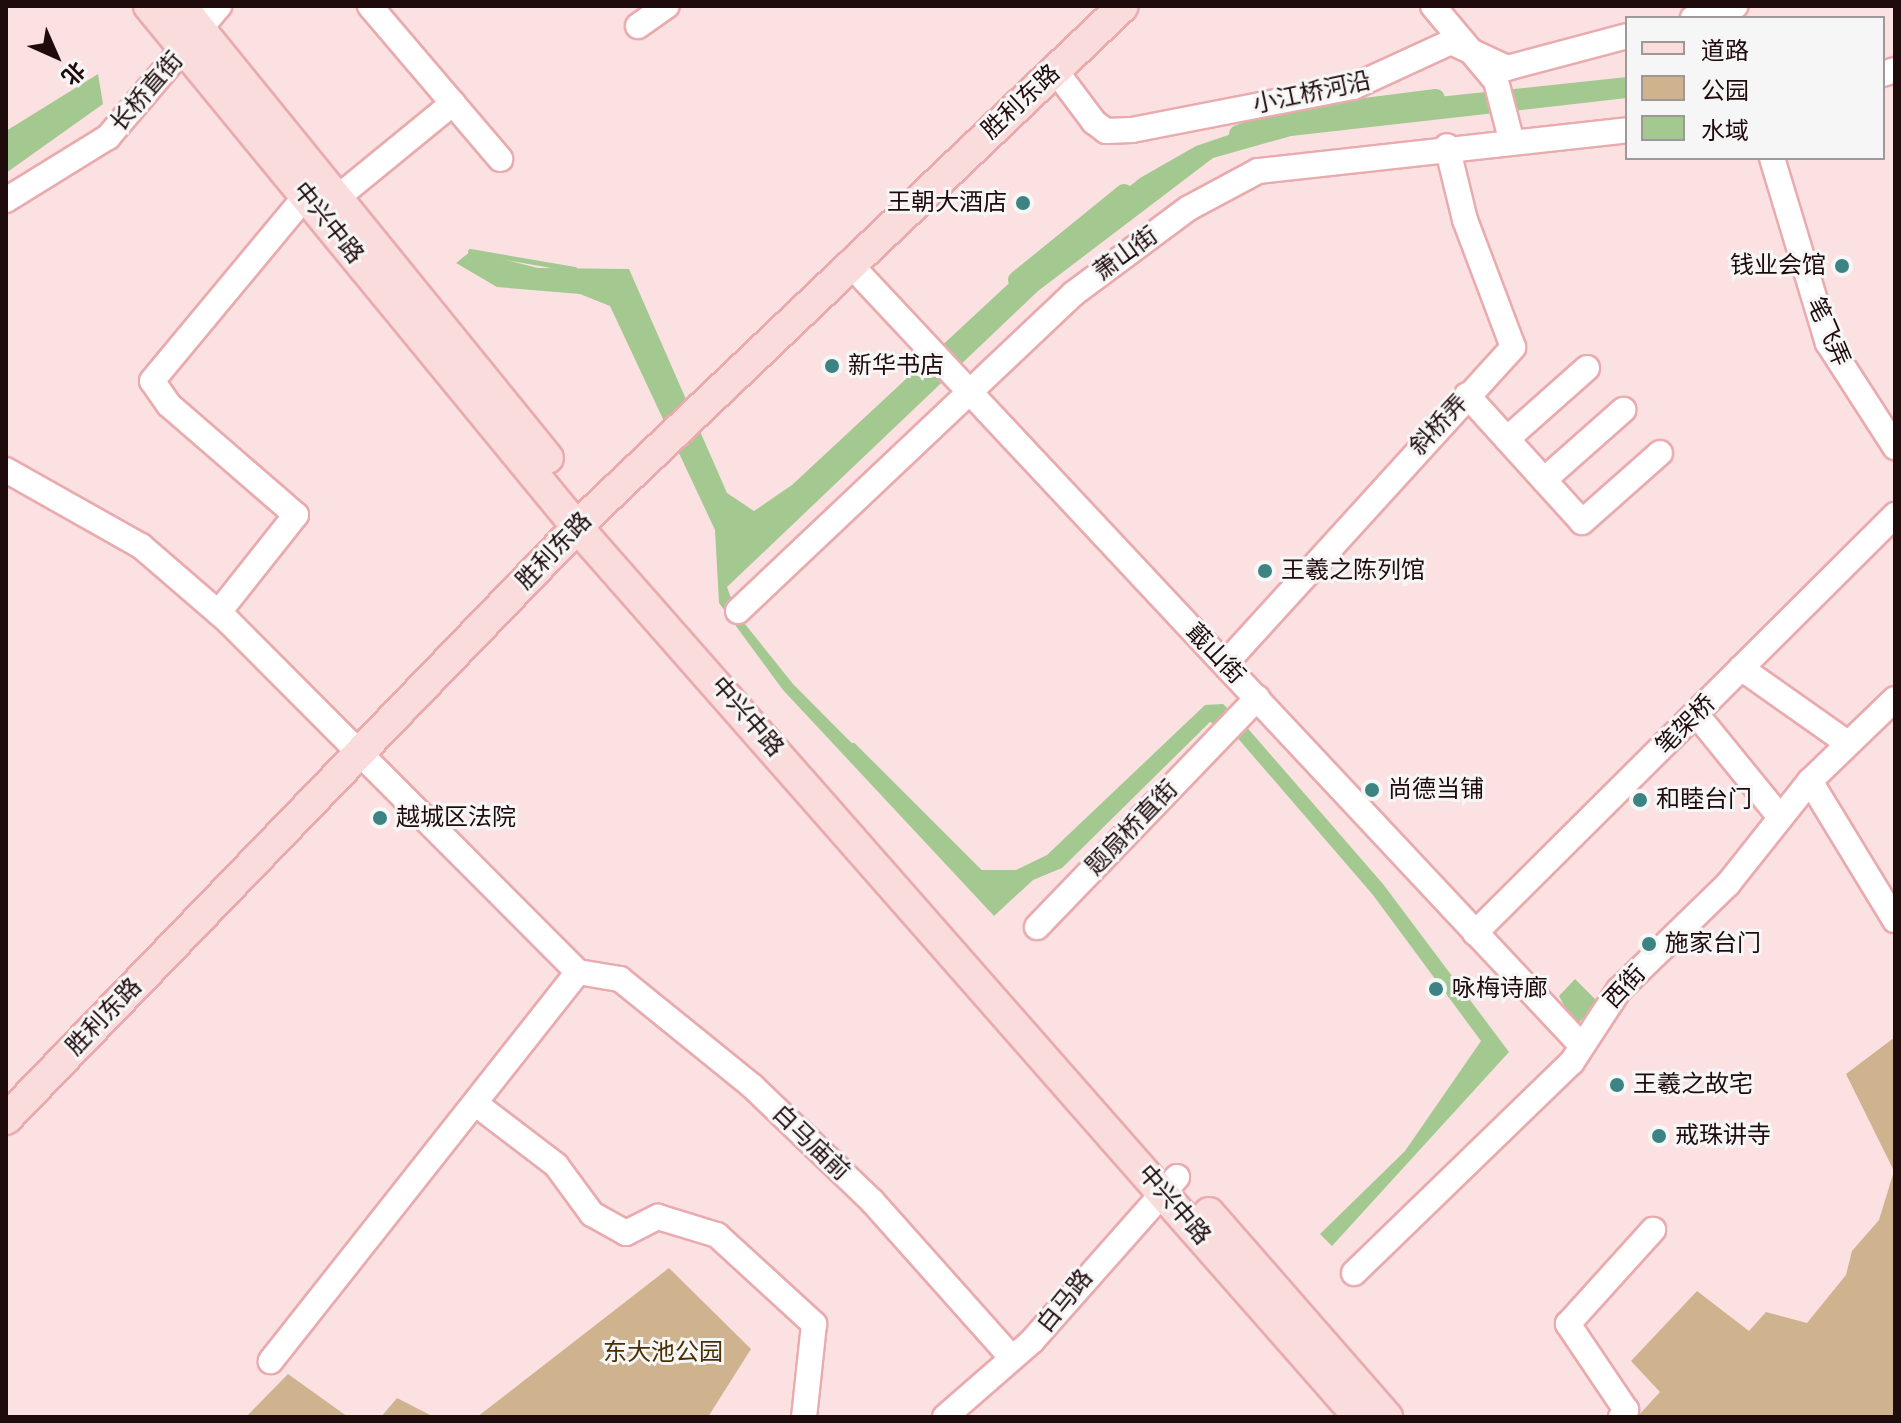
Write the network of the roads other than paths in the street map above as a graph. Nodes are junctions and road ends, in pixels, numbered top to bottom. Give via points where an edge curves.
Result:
1 (149, 6) edge
2 (370, 6) edge
3 (667, 6) edge
4 (1096, 6) edge
5 (1123, 6) edge
6 (1433, 6) edge
7 (1735, 6) edge
8 (1700, 16) edge
9 (196, 22) edge
10 (638, 26) dead end
11 (1625, 37) edge
12 (1481, 61) junction
13 (1055, 70) junction
14 (453, 103) junction
15 (1625, 130) edge
16 (1510, 134) junction
17 (1447, 146) junction
18 (500, 159) dead end
19 (1773, 160) edge
20 (305, 197) junction
21 (337, 198) junction
22 (6, 200) edge
23 (849, 263) junction
24 (1587, 368) dead end
25 (961, 387) junction
26 (1467, 395) junction
27 (699, 397) junction
28 (1623, 410) dead end
29 (1507, 439) junction
30 (1895, 447) edge
31 (1660, 453) dead end
32 (6, 470) edge
33 (1544, 480) junction
34 (579, 512) junction
35 (1895, 515) edge
36 (738, 611) dead end
37 (219, 612) junction
38 (1225, 664) junction
39 (1741, 668) junction
40 (1895, 699) edge
41 (1242, 712) junction
42 (1697, 715) junction
43 (1846, 742) junction
44 (354, 746) junction
45 (1810, 781) junction
46 (1779, 816) junction
47 (1895, 920) edge
48 (1037, 927) dead end
49 (1475, 933) junction
50 (578, 972) junction
51 (1580, 1044) junction
52 (6, 1102) edge
53 (476, 1104) junction
54 (6, 1119) edge
55 (1170, 1184) junction
56 (1653, 1230) dead end
57 (1354, 1273) dead end
58 (1012, 1358) junction
59 (271, 1361) dead end
60 (804, 1417) edge
61 (945, 1417) edge
62 (1359, 1417) edge
63 (1387, 1417) edge
64 (1621, 1417) edge

1 - 9 main road, 中兴中路
2 - 14 street
3 - 10 street
4 - 27 main road, 胜利东路
5 - 13 main road, 胜利东路
6 - 12 street
7 - 8 street
9 - 20 main road, 中兴中路
9 - 21 main road, 中兴中路
9 - 22 street, 长桥直街 via 108,137
11 - 12 street, 小江桥河沿 via 1507,68
12 - 13 street, 小江桥河沿 via 1451,42 1353,87 1106,131
12 - 16 street via 1496,81
13 - 23 main road, 胜利东路
14 - 18 street
14 - 21 street
15 - 16 street, 萧山街
16 - 17 street, 萧山街
17 - 25 street, 萧山街 via 1258,171 1130,251
17 - 26 street, 斜桥弄 via 1465,220 1513,347
19 - 30 street, 笔飞弄 via 1828,343
20 - 34 main road, 中兴中路
20 - 37 street via 152,381 169,405 296,515
21 - 34 main road, 中兴中路
23 - 25 street, 蕺山街
23 - 27 main road, 胜利东路
24 - 29 street
25 - 36 street, 萧山街
25 - 38 street, 蕺山街
26 - 29 street
26 - 38 street, 斜桥弄
27 - 34 main road, 胜利东路
28 - 33 street
29 - 33 street
31 - 33 street via 1582,522
32 - 37 street via 141,546
34 - 44 main road, 胜利东路
34 - 55 main road, 中兴中路
35 - 39 street, 笔架桥
37 - 44 street
38 - 41 street, 蕺山街
39 - 42 street, 笔架桥
39 - 43 street
40 - 43 street, 西街
41 - 48 street, 题扇桥直街
41 - 49 street, 蕺山街
42 - 46 street
42 - 49 street, 笔架桥
43 - 45 street, 西街
44 - 50 street
44 - 52 main road, 胜利东路
44 - 54 main road, 胜利东路
45 - 46 street, 西街
45 - 47 street
46 - 51 street, 西街 via 1728,884 1619,990
49 - 51 street, 蕺山街
50 - 53 street
50 - 58 street, 白马庙前 via 620,979 752,1086 872,1201
51 - 57 street, 西街 via 1565,1070
53 - 59 street
53 - 60 street via 556,1165 592,1214 626,1233 658,1217 717,1235 814,1324
55 - 58 street, 白马路
55 - 62 main road, 中兴中路
55 - 63 main road, 中兴中路
56 - 64 street via 1568,1324 1626,1410
58 - 61 street, 白马路

